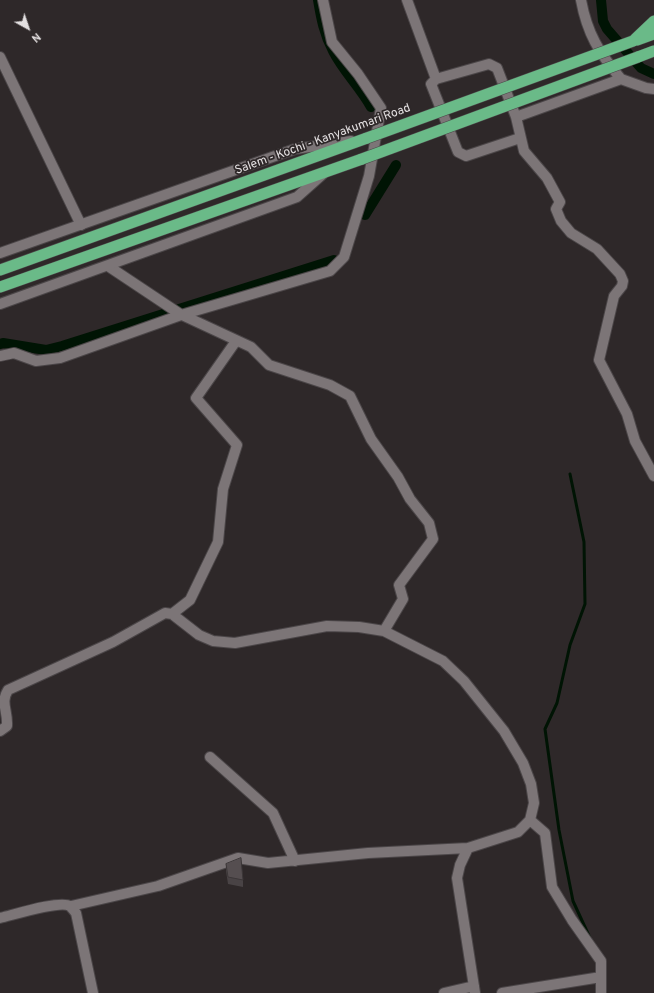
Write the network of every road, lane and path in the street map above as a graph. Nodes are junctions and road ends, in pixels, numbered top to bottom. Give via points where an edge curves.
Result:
1 (323, 0) edge
2 (407, 0) edge
3 (581, 0) edge
4 (654, 21) edge
5 (654, 34) edge
6 (632, 41) junction
7 (654, 51) edge
8 (0, 57) edge
9 (436, 79) junction
10 (621, 79) junction
11 (654, 89) edge
12 (516, 117) junction
13 (366, 138) junction
14 (520, 138) junction
15 (324, 172) junction
16 (80, 225) junction
17 (0, 253) edge
18 (108, 266) junction
19 (0, 270) edge
20 (0, 287) edge
21 (0, 304) edge
22 (180, 314) junction
23 (236, 341) junction
24 (0, 356) edge
25 (654, 476) edge
26 (172, 614) junction
27 (384, 631) junction
28 (0, 731) edge
29 (210, 756) dead end
30 (530, 820) junction
31 (468, 848) junction
32 (295, 861) junction
33 (71, 906) junction
34 (0, 918) edge
35 (601, 977) junction
36 (474, 989) edge
37 (93, 993) edge
38 (444, 993) edge
39 (502, 993) edge
40 (601, 993) edge

1 - 22 street via 332,42 381,108 369,176 344,257 330,271
2 - 9 street
3 - 10 street via 586,25 602,57
4 - 6 highway
5 - 6 highway, Salem - Kochi - Kanyakumari Road
6 - 13 highway, Salem - Kochi - Kanyakumari Road, bridge
7 - 15 highway, bridge
8 - 16 street
9 - 12 street via 489,64 497,68
9 - 14 street via 431,84 458,152 466,156
10 - 11 street
10 - 12 street
12 - 14 street
13 - 16 street via 295,149
13 - 19 highway, Salem - Kochi - Kanyakumari Road
14 - 25 street via 524,151 547,178 557,195 560,202 556,209 561,221 571,233 597,249 620,274 623,281 614,296 599,360 627,414 635,440
15 - 18 street via 297,196
15 - 20 highway
16 - 17 street
18 - 21 street
18 - 22 street
22 - 23 street
22 - 24 street via 60,358 36,361 14,353
23 - 26 street via 196,398 237,445 224,489 218,542 190,600
23 - 27 street via 251,348 269,365 330,385 350,396 371,439 429,523 433,539 399,585 403,598
26 - 27 street via 199,635 213,641 235,643 327,626
26 - 28 street via 158,616 113,642 8,690 2,701 8,718 7,726
27 - 30 street via 443,661 464,681 504,731 523,763 531,784 534,802
29 - 32 street via 273,813
30 - 31 street via 518,832
30 - 35 street via 545,833 552,887 601,960
31 - 32 street via 368,853
31 - 36 street via 460,865 458,878
32 - 33 street via 268,863 238,858 158,886
33 - 34 street via 55,905
33 - 37 street via 76,914
35 - 39 street
35 - 40 street
36 - 38 street

